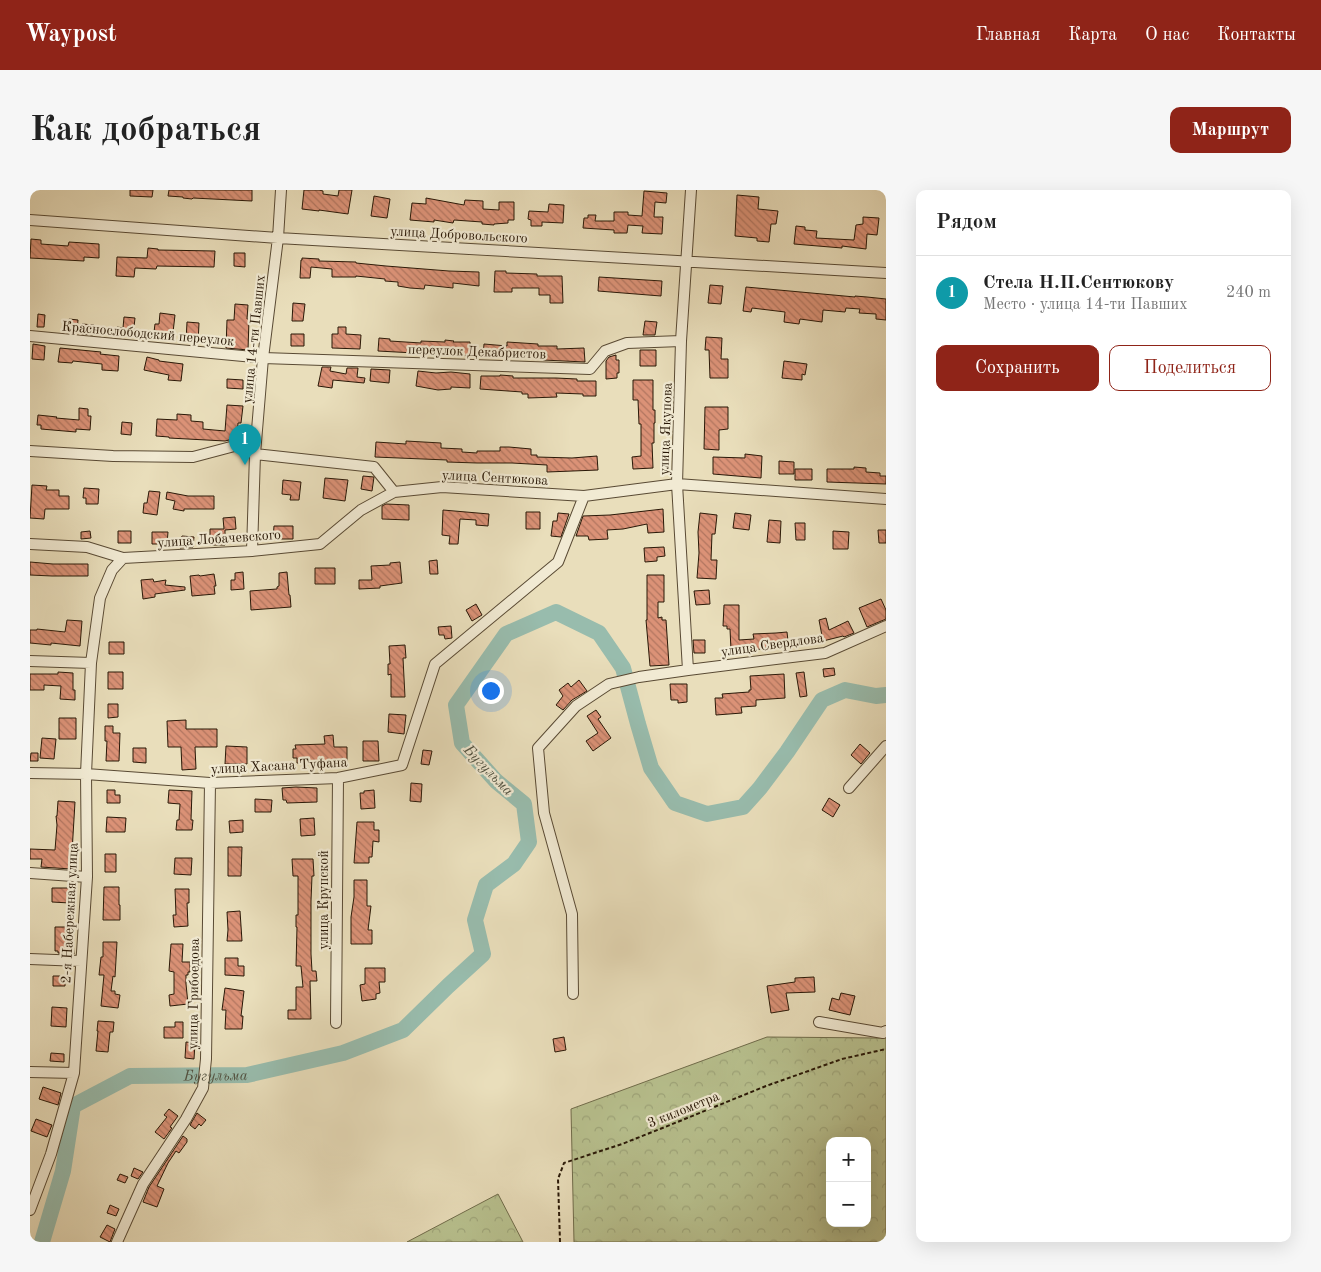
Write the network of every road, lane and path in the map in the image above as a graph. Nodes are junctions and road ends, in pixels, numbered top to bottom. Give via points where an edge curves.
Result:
1 (281, 190) edge
2 (691, 190) edge
3 (30, 220) edge
4 (278, 238) junction
5 (686, 260) junction
6 (886, 273) edge
7 (30, 336) edge
8 (681, 341) junction
9 (263, 358) junction
10 (30, 451) edge
11 (255, 454) junction
12 (677, 484) junction
13 (394, 492) junction
14 (584, 496) junction
15 (886, 499) edge
16 (30, 544) edge
17 (252, 551) junction
18 (123, 558) junction
19 (886, 626) edge
20 (30, 661) edge
21 (91, 663) junction
22 (688, 670) junction
23 (886, 746) edge
24 (30, 773) edge
25 (86, 774) junction
26 (338, 778) junction
27 (210, 783) junction
28 (849, 788) dead end
29 (30, 873) edge
30 (87, 877) junction
31 (30, 959) edge
32 (81, 961) junction
33 (573, 994) dead end
34 (819, 1022) dead end
35 (336, 1023) dead end
36 (886, 1031) edge
37 (886, 1049) edge
38 (30, 1072) edge
39 (74, 1074) junction
40 (30, 1210) edge
41 (117, 1242) edge
42 (560, 1242) edge

1 - 4 street, улица 14-ти Павших
2 - 5 street, улица Якупова
3 - 4 street, улица Добровольского
4 - 5 street, улица Добровольского
4 - 9 street, улица 14-ти Павших
5 - 6 street, улица Добровольского
5 - 8 street, улица Якупова
7 - 9 street, Краснослободский переулок
8 - 9 street, переулок Декабристов via 627,343 605,351 590,369
8 - 12 street, улица Якупова
9 - 11 street, улица 14-ти Павших
10 - 11 street via 193,458 242,444
11 - 13 street via 374,467
11 - 17 street, улица 14-ти Павших
12 - 14 street, улица Сентюкова
12 - 15 street, улица Сентюкова
12 - 22 street, улица Якупова
13 - 14 street, улица Сентюкова via 442,487
13 - 17 street, улица Лобачевского via 361,510 320,544
14 - 26 street, улица Хасана Туфана via 558,562 436,664 402,765
16 - 18 street, улица Лобачевского via 87,547
17 - 18 street, улица Лобачевского
18 - 21 street, 2-я Набережная улица via 112,570 100,598
19 - 22 street, улица Свердлова via 825,653
20 - 21 street
21 - 25 street, 2-я Набережная улица
22 - 33 street, улица Свердлова via 609,684 576,706 538,748 544,813 572,914
23 - 28 street
24 - 25 street, улица Хасана Туфана
25 - 27 street, улица Хасана Туфана
25 - 30 street, 2-я Набережная улица
26 - 27 street, улица Хасана Туфана
26 - 35 street, улица Крупской
27 - 41 street, улица Грибоедова via 203,1088 144,1184
29 - 30 street
30 - 32 street, 2-я Набережная улица
31 - 32 street
32 - 39 street, 2-я Набережная улица
34 - 36 street
37 - 42 path, 3 километра via 842,1059 564,1163 558,1179
38 - 39 street
39 - 40 street, 2-я Набережная улица via 51,1154

